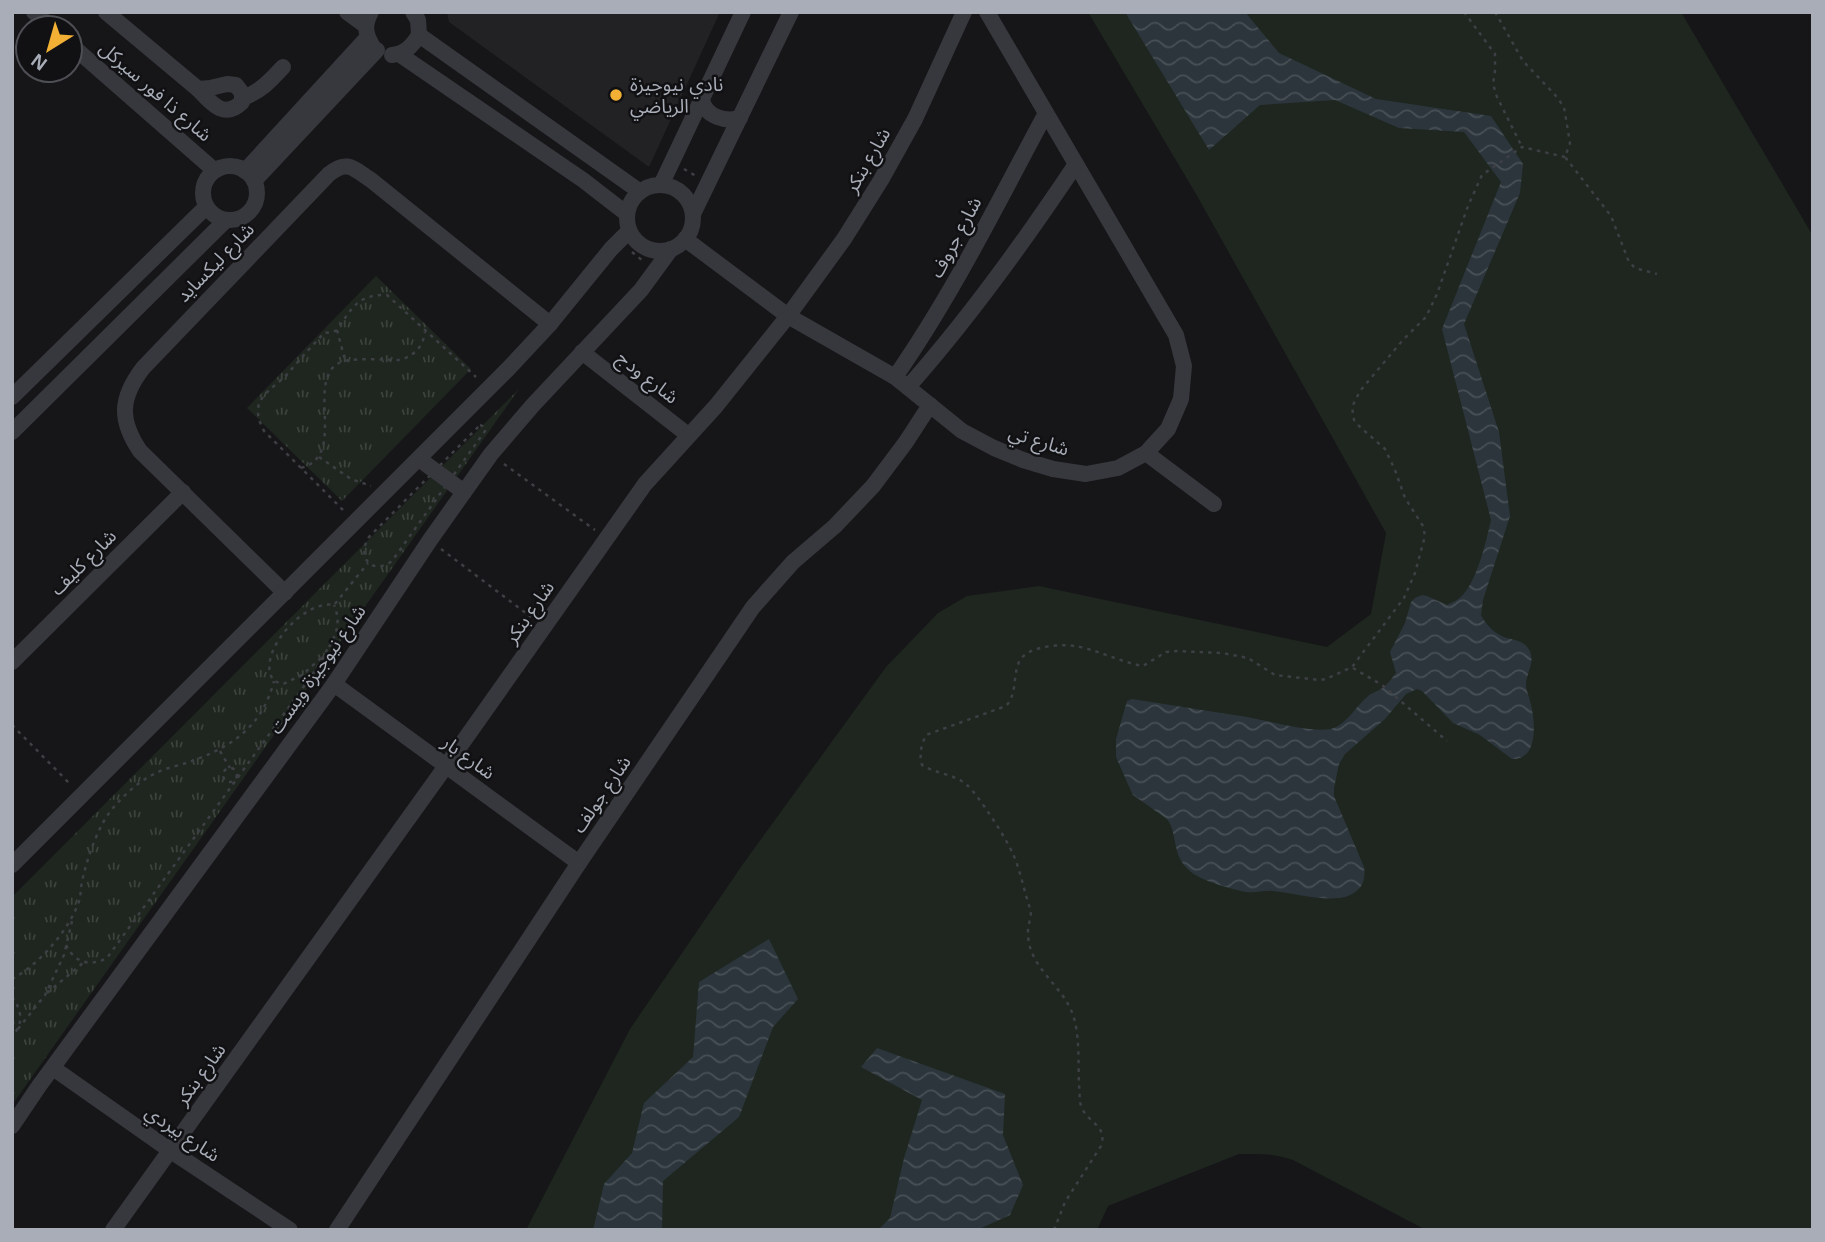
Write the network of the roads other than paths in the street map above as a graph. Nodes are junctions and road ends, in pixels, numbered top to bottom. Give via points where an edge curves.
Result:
1 (106, 12) edge
2 (347, 12) edge
3 (413, 12) edge
4 (743, 12) edge
5 (790, 12) edge
6 (964, 12) edge
7 (987, 12) edge
8 (370, 31) edge
9 (419, 35) junction
10 (399, 54) junction
11 (84, 56) edge
12 (283, 67) dead end
13 (198, 89) junction
14 (243, 98) junction
15 (702, 100) junction
16 (1046, 113) junction
17 (740, 118) junction
18 (596, 162) junction
19 (1076, 164) junction
20 (214, 170) junction
21 (250, 176) junction
22 (583, 180) junction
23 (661, 185) junction
24 (639, 191) junction
25 (206, 207) junction
26 (693, 214) junction
27 (226, 220) junction
28 (625, 229) junction
29 (685, 239) junction
30 (671, 249) junction
31 (788, 316) junction
32 (550, 324) junction
33 (582, 352) junction
34 (901, 382) junction
35 (12, 397) edge
36 (930, 405) junction
37 (12, 432) edge
38 (688, 435) junction
39 (1146, 453) junction
40 (419, 459) junction
41 (183, 492) junction
42 (464, 492) junction
43 (1214, 504) dead end
44 (285, 593) junction
45 (12, 662) edge
46 (334, 684) junction
47 (446, 766) junction
48 (579, 863) junction
49 (12, 865) edge
50 (52, 1068) junction
51 (12, 1126) edge
52 (171, 1151) junction
53 (113, 1230) edge
54 (290, 1230) edge
55 (337, 1230) edge

1 - 13 street
2 - 8 street
3 - 9 street
4 - 15 street
5 - 17 street
6 - 31 street, شارع بنكر via 881,180
7 - 16 street, شارع تي
8 - 10 street via 387,54
8 - 21 street
9 - 10 street
9 - 18 street
10 - 22 street
11 - 20 street, شارع ذا فور سيركل
12 - 14 street via 260,90
13 - 14 street via 232,84
13 - 14 street via 222,110 236,108
15 - 17 street via 716,116 729,121
15 - 23 street
16 - 19 street, شارع تي
16 - 34 street, شارع جروف
17 - 26 street
18 - 22 street
18 - 24 street
19 - 34 street via 962,323
19 - 39 street, شارع تي via 1176,335 1184,366 1181,399 1168,429
20 - 21 street via 230,165
20 - 25 street via 205,179
21 - 27 street via 257,196 251,209 240,218
22 - 28 street
23 - 24 street
23 - 26 street via 686,196
24 - 28 street via 631,202
25 - 27 street
25 - 35 street
26 - 29 street via 694,223
27 - 37 street
28 - 30 street via 651,250
28 - 32 street
29 - 30 street
29 - 31 street, شارع تي
30 - 33 street, شارع نيوجيزة ويست via 641,290
31 - 34 street, شارع تي
31 - 38 street, شارع بنكر
32 - 40 street
32 - 41 street, شارع ليكسايد via 371,180 350,166 337,167 131,383 125,400 130,436
33 - 38 street, شارع ودج
33 - 42 street, شارع نيوجيزة ويست via 491,454
34 - 36 street, شارع تي
36 - 39 street, شارع تي via 962,432 1053,469 1086,474 1118,468
36 - 48 street, شارع جولف via 873,486 753,607
38 - 47 street, شارع بنكر via 645,484
39 - 43 street
40 - 42 street
40 - 44 street
41 - 44 street, شارع ليكسايد
41 - 45 street, شارع كليف
42 - 46 street, شارع نيوجيزة ويست
44 - 49 street
46 - 47 street, شارع بار
46 - 50 street, شارع نيوجيزة ويست
47 - 48 street, شارع بار
47 - 52 street, شارع بنكر
48 - 55 street, شارع جولف
50 - 51 street, شارع نيوجيزة ويست
50 - 52 street, شارع بيردي
52 - 53 street, شارع بنكر
52 - 54 street, شارع بيردي

